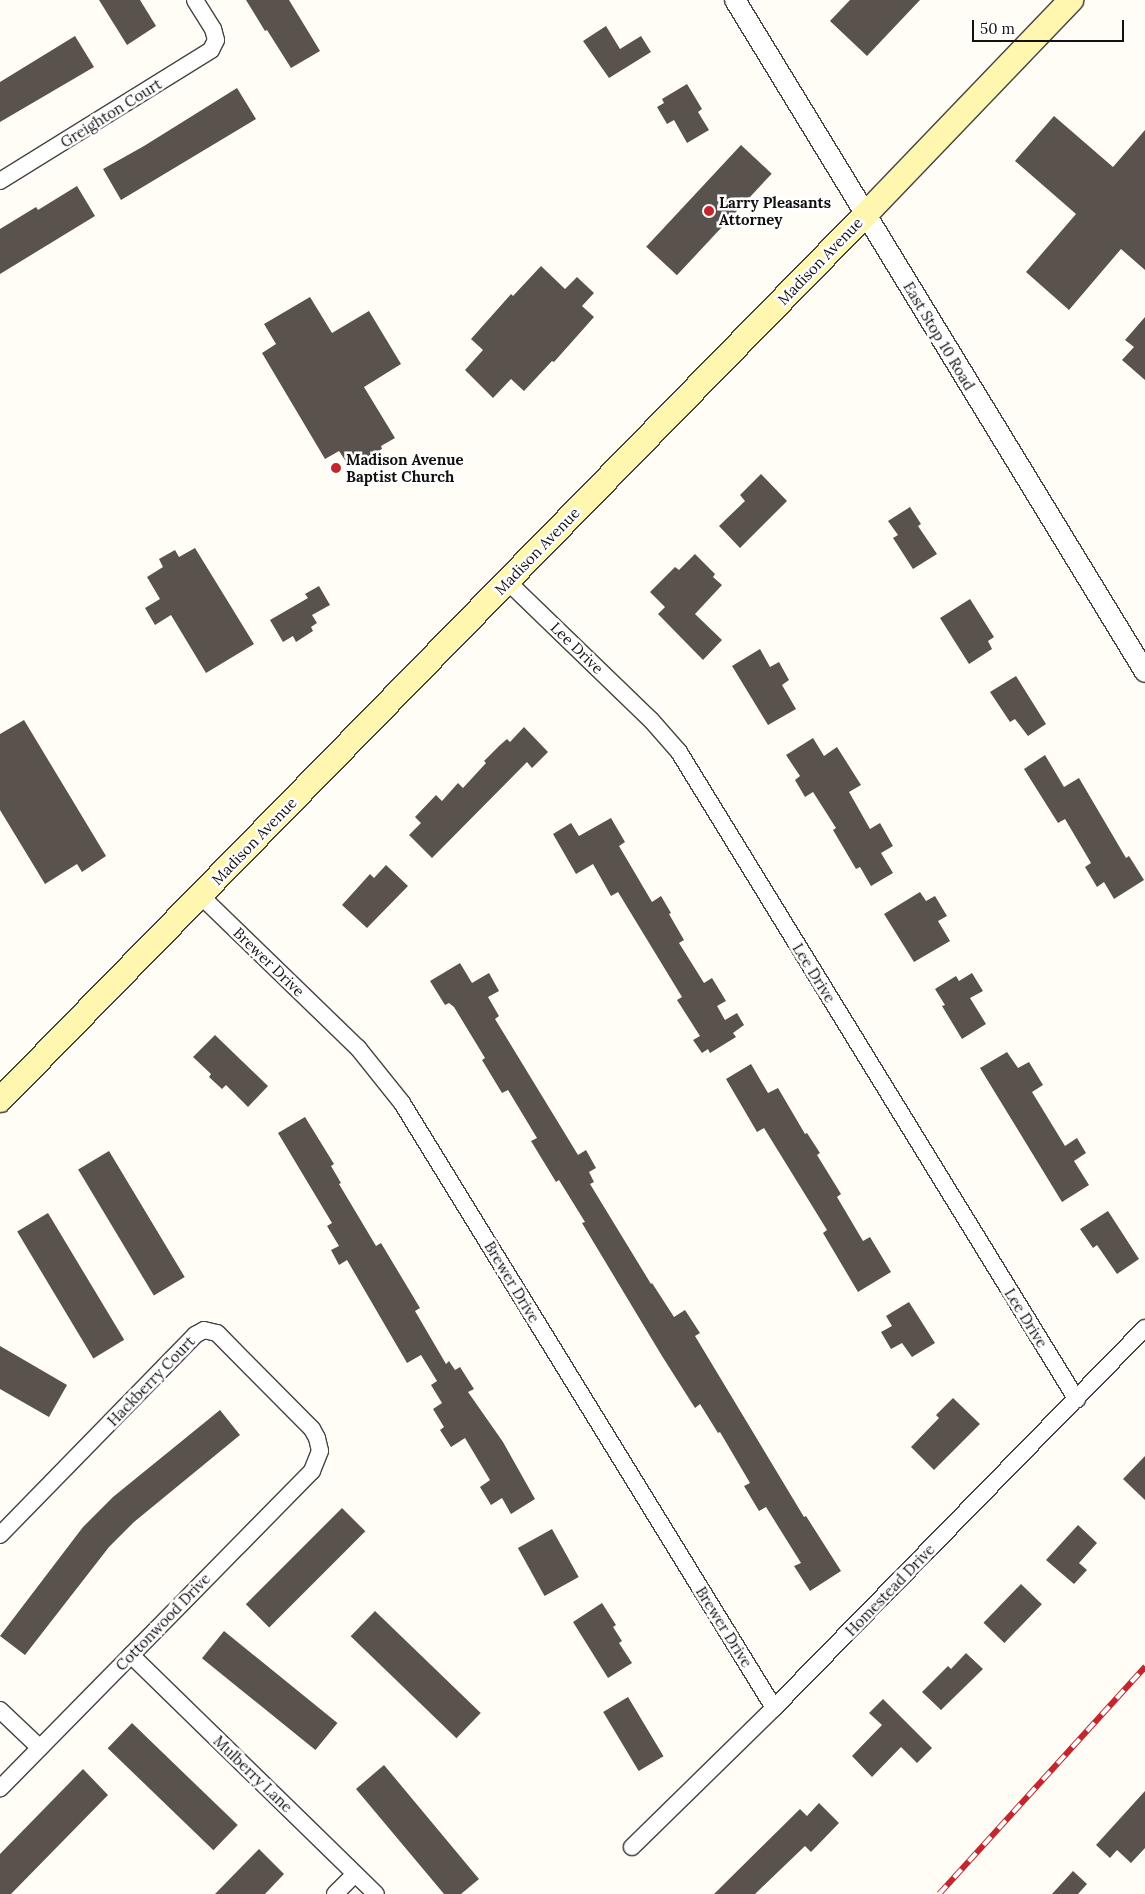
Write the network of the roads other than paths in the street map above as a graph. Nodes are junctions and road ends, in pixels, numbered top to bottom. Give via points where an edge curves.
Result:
1 (195, 0) edge
2 (735, 0) edge
3 (1071, 0) edge
4 (0, 181) edge
5 (865, 215) junction
6 (507, 581) junction
7 (1145, 672) edge
8 (201, 896) junction
9 (0, 1100) edge
10 (1145, 1328) edge
11 (1077, 1400) junction
12 (320, 1451) joint
13 (0, 1536) edge
14 (131, 1655) junction
15 (774, 1708) junction
16 (0, 1710) edge
17 (40, 1748) junction
18 (0, 1789) edge
19 (632, 1847) dead end
20 (355, 1874) junction
21 (335, 1894) edge
22 (376, 1894) edge

1 - 4 street, Greighton Court via 216,40 206,54
2 - 5 street, East Stop 10 Road
3 - 5 main road, Madison Avenue
5 - 6 main road, Madison Avenue
5 - 7 street, East Stop 10 Road
6 - 8 main road, Madison Avenue
6 - 11 street, Lee Drive via 651,720 679,752
8 - 9 main road, Madison Avenue
8 - 15 street, Brewer Drive via 358,1048 402,1102
10 - 11 street, Homestead Drive
11 - 15 street, Homestead Drive
12 - 13 street, Hackberry Court via 318,1438 312,1429 217,1333 204,1330 195,1335
12 - 14 street, Cottonwood Drive via 312,1471
14 - 17 street, Cottonwood Drive
14 - 20 street, Mulberry Lane
15 - 19 street, Homestead Drive
16 - 17 street
17 - 18 street, Cottonwood Drive
20 - 21 street
20 - 22 street, Mulberry Lane

